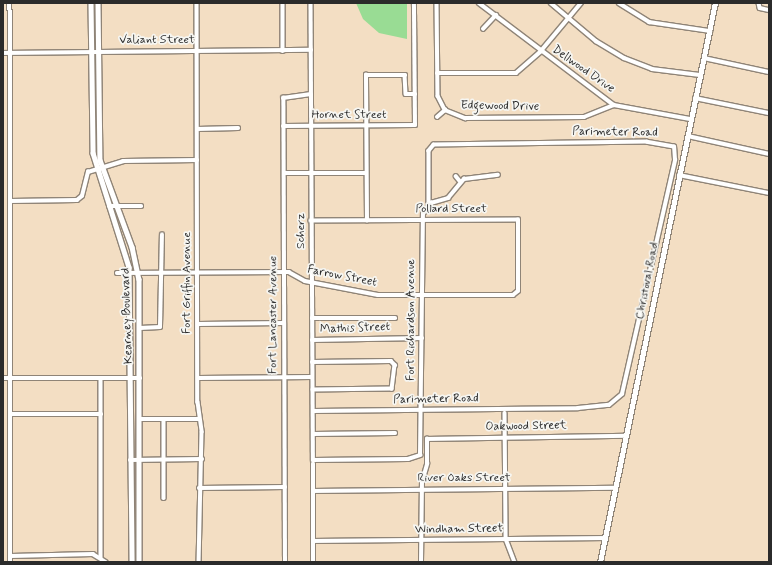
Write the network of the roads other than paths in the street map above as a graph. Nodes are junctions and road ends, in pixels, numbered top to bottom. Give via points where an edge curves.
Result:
1 (10, 3) edge
2 (92, 3) edge
3 (98, 3) edge
4 (197, 3) edge
5 (283, 3) edge
6 (311, 3) edge
7 (414, 3) edge
8 (437, 3) edge
9 (479, 3) edge
10 (551, 3) edge
11 (581, 3) edge
12 (618, 3) edge
13 (715, 3) edge
14 (759, 3) edge
15 (769, 10) edge
16 (496, 15) junction
17 (569, 18) junction
18 (484, 29) dead end
19 (710, 31) junction
20 (311, 50) junction
21 (283, 51) junction
22 (3, 52) edge
23 (10, 52) junction
24 (92, 52) junction
25 (98, 52) junction
26 (197, 52) junction
27 (540, 52) junction
28 (704, 58) junction
29 (769, 72) edge
30 (437, 73) junction
31 (700, 75) junction
32 (311, 94) junction
33 (414, 94) junction
34 (695, 98) junction
35 (614, 105) junction
36 (445, 110) junction
37 (769, 113) edge
38 (437, 117) dead end
39 (690, 119) junction
40 (366, 125) junction
41 (283, 126) junction
42 (312, 126) junction
43 (238, 128) dead end
44 (197, 129) junction
45 (688, 136) junction
46 (769, 154) edge
47 (197, 160) junction
48 (102, 169) junction
49 (96, 170) junction
50 (284, 173) junction
51 (312, 173) junction
52 (366, 173) junction
53 (498, 175) dead end
54 (679, 175) junction
55 (456, 176) dead end
56 (460, 181) junction
57 (769, 193) edge
58 (10, 201) junction
59 (429, 205) junction
60 (109, 206) junction
61 (115, 206) junction
62 (141, 206) dead end
63 (422, 220) junction
64 (312, 221) junction
65 (367, 221) junction
66 (162, 235) dead end
67 (162, 272) junction
68 (197, 272) junction
69 (284, 272) junction
70 (117, 273) dead end
71 (129, 273) junction
72 (138, 273) junction
73 (312, 281) junction
74 (517, 292) joint
75 (422, 294) junction
76 (312, 318) junction
77 (395, 318) dead end
78 (284, 323) junction
79 (198, 324) junction
80 (129, 328) junction
81 (140, 328) junction
82 (422, 338) junction
83 (312, 340) junction
84 (312, 362) junction
85 (285, 377) junction
86 (312, 377) junction
87 (3, 378) edge
88 (10, 378) junction
89 (101, 378) junction
90 (129, 378) junction
91 (140, 378) junction
92 (198, 378) junction
93 (312, 390) junction
94 (423, 409) junction
95 (313, 411) junction
96 (505, 413) dead end
97 (11, 414) junction
98 (101, 414) junction
99 (140, 419) junction
100 (164, 419) junction
101 (198, 419) junction
102 (395, 433) dead end
103 (313, 434) junction
104 (626, 436) junction
105 (505, 438) junction
106 (202, 459) junction
107 (130, 460) junction
108 (140, 460) junction
109 (164, 460) junction
110 (313, 462) junction
111 (285, 487) junction
112 (198, 488) junction
113 (615, 488) junction
114 (421, 489) junction
115 (506, 489) junction
116 (313, 491) junction
117 (164, 498) dead end
118 (605, 538) junction
119 (506, 539) junction
120 (313, 541) junction
121 (422, 541) junction
122 (11, 556) junction
123 (101, 557) junction
124 (11, 562) edge
125 (106, 562) edge
126 (132, 562) edge
127 (138, 562) edge
128 (199, 562) edge
129 (285, 562) edge
130 (313, 562) edge
131 (421, 562) edge
132 (515, 562) edge
133 (600, 562) edge

1 - 23 street
2 - 24 street, Kearney Boulevard
3 - 25 street, Kearney Boulevard
4 - 26 street, Fort Griffin Avenue
5 - 21 street
6 - 20 street, Scherz
7 - 33 street
8 - 30 street, Edgewood Drive
9 - 16 street, Dellwood Drive
10 - 17 street
11 - 17 street
12 - 19 street via 649,22
13 - 19 street, Christoval Road
14 - 15 street via 760,8
16 - 18 street
16 - 27 street, Dellwood Drive
17 - 27 street
17 - 31 street via 624,58 652,69
19 - 28 street, Christoval Road
20 - 21 street, Valiant Street
20 - 32 street, Scherz
21 - 26 street, Valiant Street
22 - 23 street, Valiant Street
23 - 24 street, Valiant Street
23 - 58 street
24 - 25 street, Valiant Street
24 - 49 street, Kearney Boulevard
25 - 26 street, Valiant Street
25 - 48 street, Kearney Boulevard
26 - 44 street, Fort Griffin Avenue
27 - 30 street via 516,73
27 - 35 street, Dellwood Drive
28 - 29 street
28 - 31 street, Christoval Road
30 - 36 street, Edgewood Drive via 438,96
31 - 34 street, Christoval Road
32 - 41 street, Fort Lancaster Avenue via 284,96
32 - 42 street, Scherz
33 - 40 street, Hornet Street via 415,125
33 - 40 street via 406,94 405,75 366,75
34 - 37 street
34 - 39 street, Christoval Road
35 - 36 street, Edgewood Drive via 584,117 465,118
35 - 39 street, Dellwood Drive
36 - 38 street
39 - 45 street, Christoval Road
40 - 42 street, Hornet Street
40 - 52 street
41 - 42 street, Hornet Street
41 - 50 street, Fort Lancaster Avenue
42 - 51 street, Scherz
43 - 44 street
44 - 47 street, Fort Griffin Avenue
45 - 46 street
45 - 54 street, Christoval Road
47 - 48 street via 126,160
47 - 68 street, Fort Griffin Avenue
48 - 49 street
48 - 61 street, Kearney Boulevard
49 - 58 street via 86,174 82,196 77,200
49 - 60 street, Kearney Boulevard
50 - 51 street
50 - 69 street, Fort Lancaster Avenue
51 - 52 street
51 - 64 street, Scherz
52 - 65 street
53 - 56 street
54 - 57 street
54 - 104 street, Christoval Road
55 - 56 street
56 - 59 street via 448,198
58 - 88 street
59 - 63 street
59 - 94 street, Parimeter Road via 430,151 434,145 647,142 672,145 676,150 649,282 620,398 609,405 578,408
60 - 61 street
60 - 71 street, Kearney Boulevard via 124,242
61 - 62 street
61 - 72 street, Kearney Boulevard via 132,247
63 - 65 street, Pollard Street
63 - 74 street, Pollard Street via 518,220
63 - 75 street, Fort Richardson Avenue
64 - 65 street, Pollard Street
64 - 73 street, Scherz
66 - 67 street
67 - 68 street, Farrow Street
67 - 72 street, Farrow Street
67 - 81 street via 160,327
68 - 69 street, Farrow Street
68 - 79 street, Fort Griffin Avenue
69 - 73 street, Farrow Street
69 - 78 street, Fort Lancaster Avenue
70 - 71 street, Farrow Street
71 - 72 street, Farrow Street
71 - 80 street, Kearney Boulevard
72 - 81 street, Kearney Boulevard
73 - 75 street, Farrow Street via 370,294
73 - 76 street, Scherz
74 - 75 street, Farrow Street
75 - 82 street, Fort Richardson Avenue
76 - 77 street
76 - 83 street, Scherz
78 - 79 street
78 - 85 street, Fort Lancaster Avenue
79 - 92 street, Fort Griffin Avenue
80 - 81 street
80 - 90 street, Kearney Boulevard
81 - 91 street, Kearney Boulevard
82 - 83 street, Mathis Street
82 - 94 street, Fort Richardson Avenue
83 - 84 street, Scherz
84 - 86 street, Scherz
84 - 93 street via 391,361 395,365 392,389
85 - 86 street
85 - 92 street
85 - 111 street, Fort Lancaster Avenue
86 - 93 street, Scherz
87 - 88 street
88 - 89 street
88 - 97 street
89 - 90 street
89 - 98 street
90 - 91 street
90 - 107 street, Kearney Boulevard
91 - 99 street, Kearney Boulevard
92 - 101 street, Fort Griffin Avenue
93 - 95 street, Scherz
94 - 95 street, Parimeter Road
94 - 110 street, Fort Richardson Avenue via 422,450 415,458
95 - 103 street, Scherz
96 - 105 street
97 - 98 street
97 - 122 street
98 - 123 street
99 - 100 street
99 - 108 street, Kearney Boulevard
100 - 101 street
100 - 109 street
101 - 106 street, Fort Griffin Avenue
102 - 103 street
103 - 110 street, Scherz
104 - 105 street, Oakwood Street
104 - 113 street, Christoval Road
105 - 114 street, Oakwood Street via 427,439 427,464
105 - 115 street
106 - 109 street
106 - 112 street, Fort Griffin Avenue
107 - 108 street
107 - 126 street, Kearney Boulevard
108 - 109 street
108 - 127 street, Kearney Boulevard
109 - 117 street
110 - 116 street, Scherz
111 - 112 street
111 - 129 street, Fort Lancaster Avenue
112 - 128 street, Fort Griffin Avenue
113 - 115 street, River Oaks Street
113 - 118 street, Christoval Road
114 - 115 street, River Oaks Street
114 - 116 street, River Oaks Street
114 - 121 street
115 - 119 street
116 - 120 street, Scherz
118 - 119 street, Windham Street
118 - 133 street, Christoval Road
119 - 121 street, Windham Street
119 - 132 street
120 - 121 street, Windham Street
120 - 130 street, Scherz
121 - 131 street
122 - 123 street via 93,554
122 - 124 street
123 - 125 street

